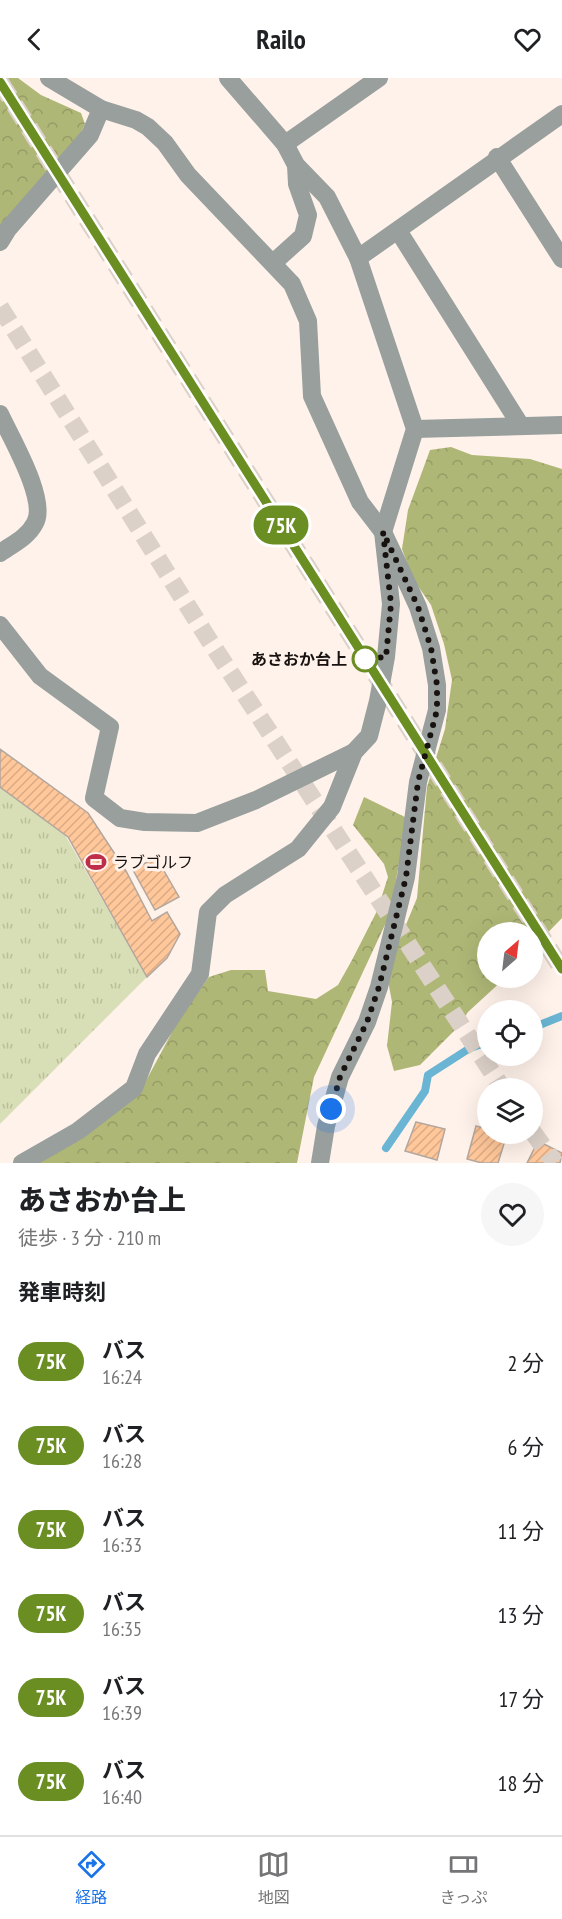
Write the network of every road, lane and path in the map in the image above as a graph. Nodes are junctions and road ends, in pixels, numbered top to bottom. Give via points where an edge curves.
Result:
1 (49, 78) edge
2 (228, 78) edge
3 (379, 78) edge
4 (101, 109) junction
5 (562, 114) edge
6 (285, 144) junction
7 (497, 157) junction
8 (296, 165) junction
9 (399, 232) junction
10 (0, 242) edge
11 (358, 258) junction
12 (562, 259) edge
13 (273, 263) junction
14 (0, 414) edge
15 (562, 425) edge
16 (521, 426) junction
17 (415, 429) junction
18 (383, 532) junction
19 (0, 553) edge
20 (0, 625) edge
21 (354, 752) junction
22 (22, 1163) edge
23 (320, 1163) edge

1 - 4 street
2 - 6 street
3 - 6 street
4 - 10 street via 90,135
4 - 13 street via 148,127 188,175
5 - 7 street
6 - 8 street
7 - 9 street
7 - 12 street
8 - 11 street via 327,197
8 - 13 street via 297,184 308,215 303,236
9 - 11 street
9 - 16 street
11 - 17 street
13 - 18 street via 292,284 308,321 312,396 360,502
14 - 19 street via 36,492 37,520 26,536
15 - 16 street
16 - 17 street
17 - 18 street
18 - 21 street via 391,604 386,657 369,736
18 - 23 street via 418,607 431,648 437,710 418,782 406,877 379,987 340,1077
20 - 21 street via 40,676 110,727 94,798 120,818 197,823 256,801
21 - 22 street via 332,807 297,849 225,895 208,912 200,974 147,1054 134,1088 78,1131

